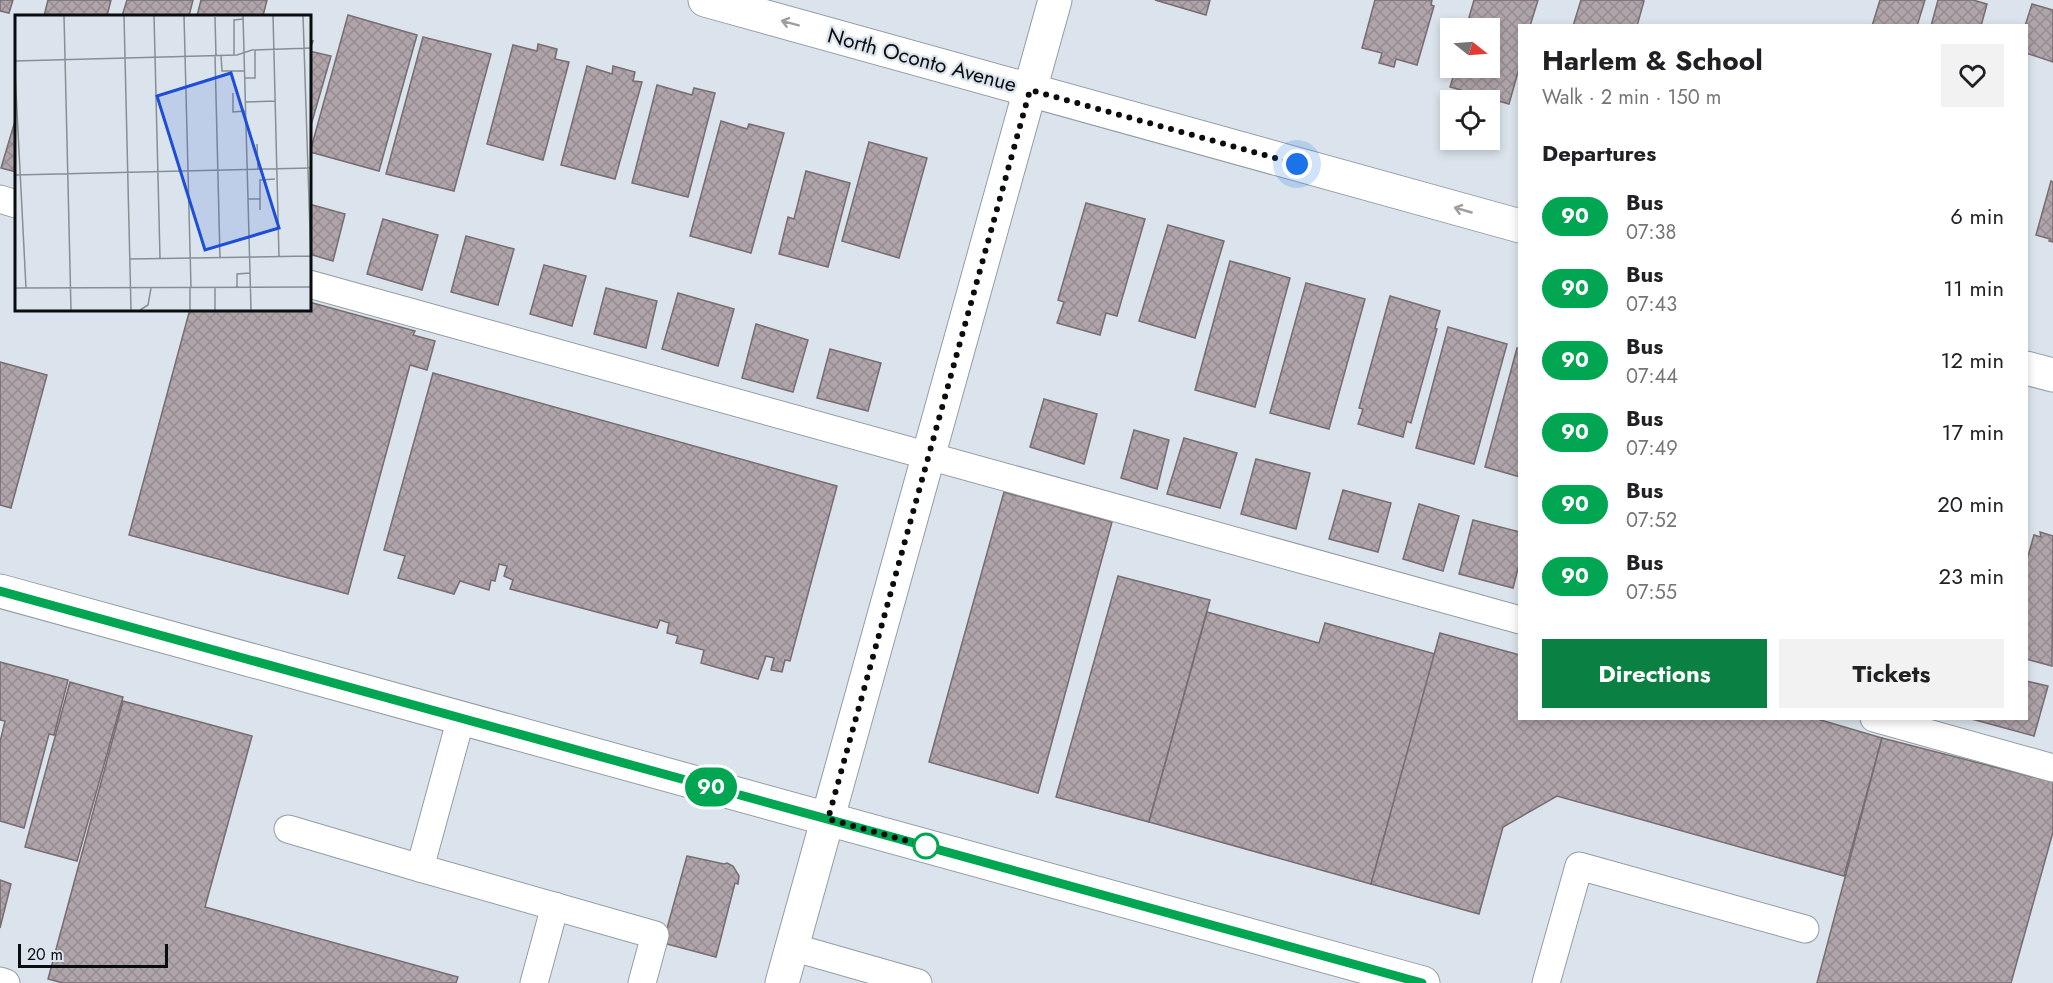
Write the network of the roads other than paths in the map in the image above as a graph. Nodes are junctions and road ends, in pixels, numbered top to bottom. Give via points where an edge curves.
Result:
1 (705, 0) edge
2 (1055, 0) edge
3 (1030, 90) junction
4 (0, 199) edge
5 (15, 204) edge
6 (1518, 225) edge
7 (310, 284) edge
8 (2028, 369) edge
9 (2053, 375) edge
10 (929, 455) junction
11 (0, 591) edge
12 (1518, 619) edge
13 (461, 718) junction
14 (1881, 720) edge
15 (2053, 768) edge
16 (828, 819) junction
17 (288, 829) dead end
18 (420, 868) junction
19 (555, 906) junction
20 (1805, 929) dead end
21 (792, 947) junction
22 (0, 981) edge
23 (6, 983) edge
24 (534, 983) edge
25 (642, 983) edge
26 (782, 983) edge
27 (918, 983) edge
28 (1423, 983) edge
29 (1546, 983) edge

3 -> 1 street, North Oconto Avenue
2 - 3 street
6 -> 3 street, North Oconto Avenue
3 - 10 street
4 - 5 lane
7 - 10 lane
8 - 9 street
10 - 12 lane
10 - 16 street
11 - 13 street
13 - 16 street
13 - 18 lane
14 - 15 lane
16 - 21 street
16 - 28 street
17 - 18 lane
18 - 19 lane
19 - 24 lane
19 - 25 lane via 655,935
20 - 29 lane via 1579,866
21 - 26 street
21 - 27 lane
22 - 23 lane

